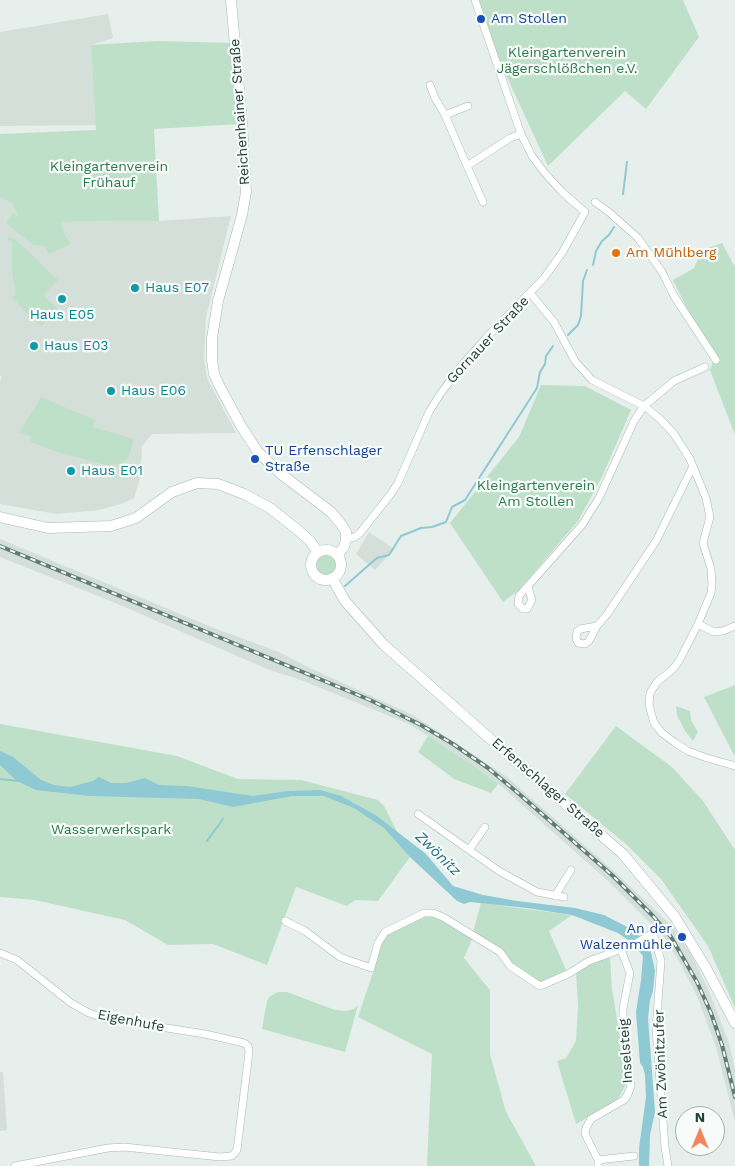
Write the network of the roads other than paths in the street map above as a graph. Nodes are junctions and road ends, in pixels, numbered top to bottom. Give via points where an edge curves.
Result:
1 (231, 0) edge
2 (475, 0) edge
3 (430, 85) dead end
4 (468, 106) dead end
5 (445, 115) junction
6 (521, 134) junction
7 (467, 166) junction
8 (483, 202) dead end
9 (595, 202) dead end
10 (531, 294) junction
11 (716, 360) dead end
12 (705, 367) dead end
13 (644, 406) junction
14 (693, 466) junction
15 (0, 517) edge
16 (346, 539) junction
17 (318, 552) junction
18 (337, 555) junction
19 (332, 578) junction
20 (528, 587) dead end
21 (698, 624) junction
22 (597, 626) dead end
23 (735, 626) edge
24 (735, 766) edge
25 (418, 814) dead end
26 (485, 827) dead end
27 (469, 850) junction
28 (571, 870) dead end
29 (556, 896) junction
30 (564, 897) dead end
31 (285, 920) dead end
32 (621, 950) junction
33 (0, 953) edge
34 (735, 1023) edge
35 (634, 1156) dead end
36 (598, 1163) edge
37 (15, 1166) edge
38 (668, 1166) edge

1 - 16 main road, Reichenhainer Straße via 246,192 215,316 214,374 258,452 288,480 331,512 346,532
2 - 6 street
3 - 5 street
4 - 5 street
5 - 7 street
6 - 7 street
6 - 10 street, Gornauer Straße via 544,172 585,212 562,253
7 - 8 street
9 - 11 street via 638,238
10 - 13 street via 554,322 575,361 592,380
10 - 16 street, Gornauer Straße via 486,338 451,380 429,412 397,485 360,533
12 - 13 street via 674,381
13 - 14 street via 674,434 686,449
13 - 20 street via 599,498 582,525
14 - 21 street via 710,517 703,543 711,569 711,593
14 - 22 street via 656,541
15 - 17 main road via 48,528 111,526 136,518 172,492 197,483 218,484 270,508 310,541
16 - 18 main road
17 - 18 main road via 328,550
17 - 19 main road via 311,562 313,572 323,579
18 - 19 main road via 340,569
19 - 34 main road, Erfenschlager Straße via 345,601 384,645 623,854 675,917
21 - 23 street via 714,632
21 - 24 street via 679,661 657,682 650,694 650,712 658,728 688,751
25 - 27 street
26 - 27 street
27 - 29 street via 519,882 538,892
28 - 29 street
29 - 30 street
31 - 32 street via 340,957 371,968 378,943 385,932 424,913 433,913 500,952 510,966 540,986 589,961
32 - 36 street, Inselsteig via 630,973 623,1025 631,1086 624,1100 591,1119 586,1128 585,1134
32 - 38 street, Am Zwönitzufer via 650,934 661,961 656,1029
33 - 37 street, Eigenhufe via 17,960 89,1014 244,1043 249,1052 237,1150 232,1156 124,1147
35 - 36 street, Inselsteig

